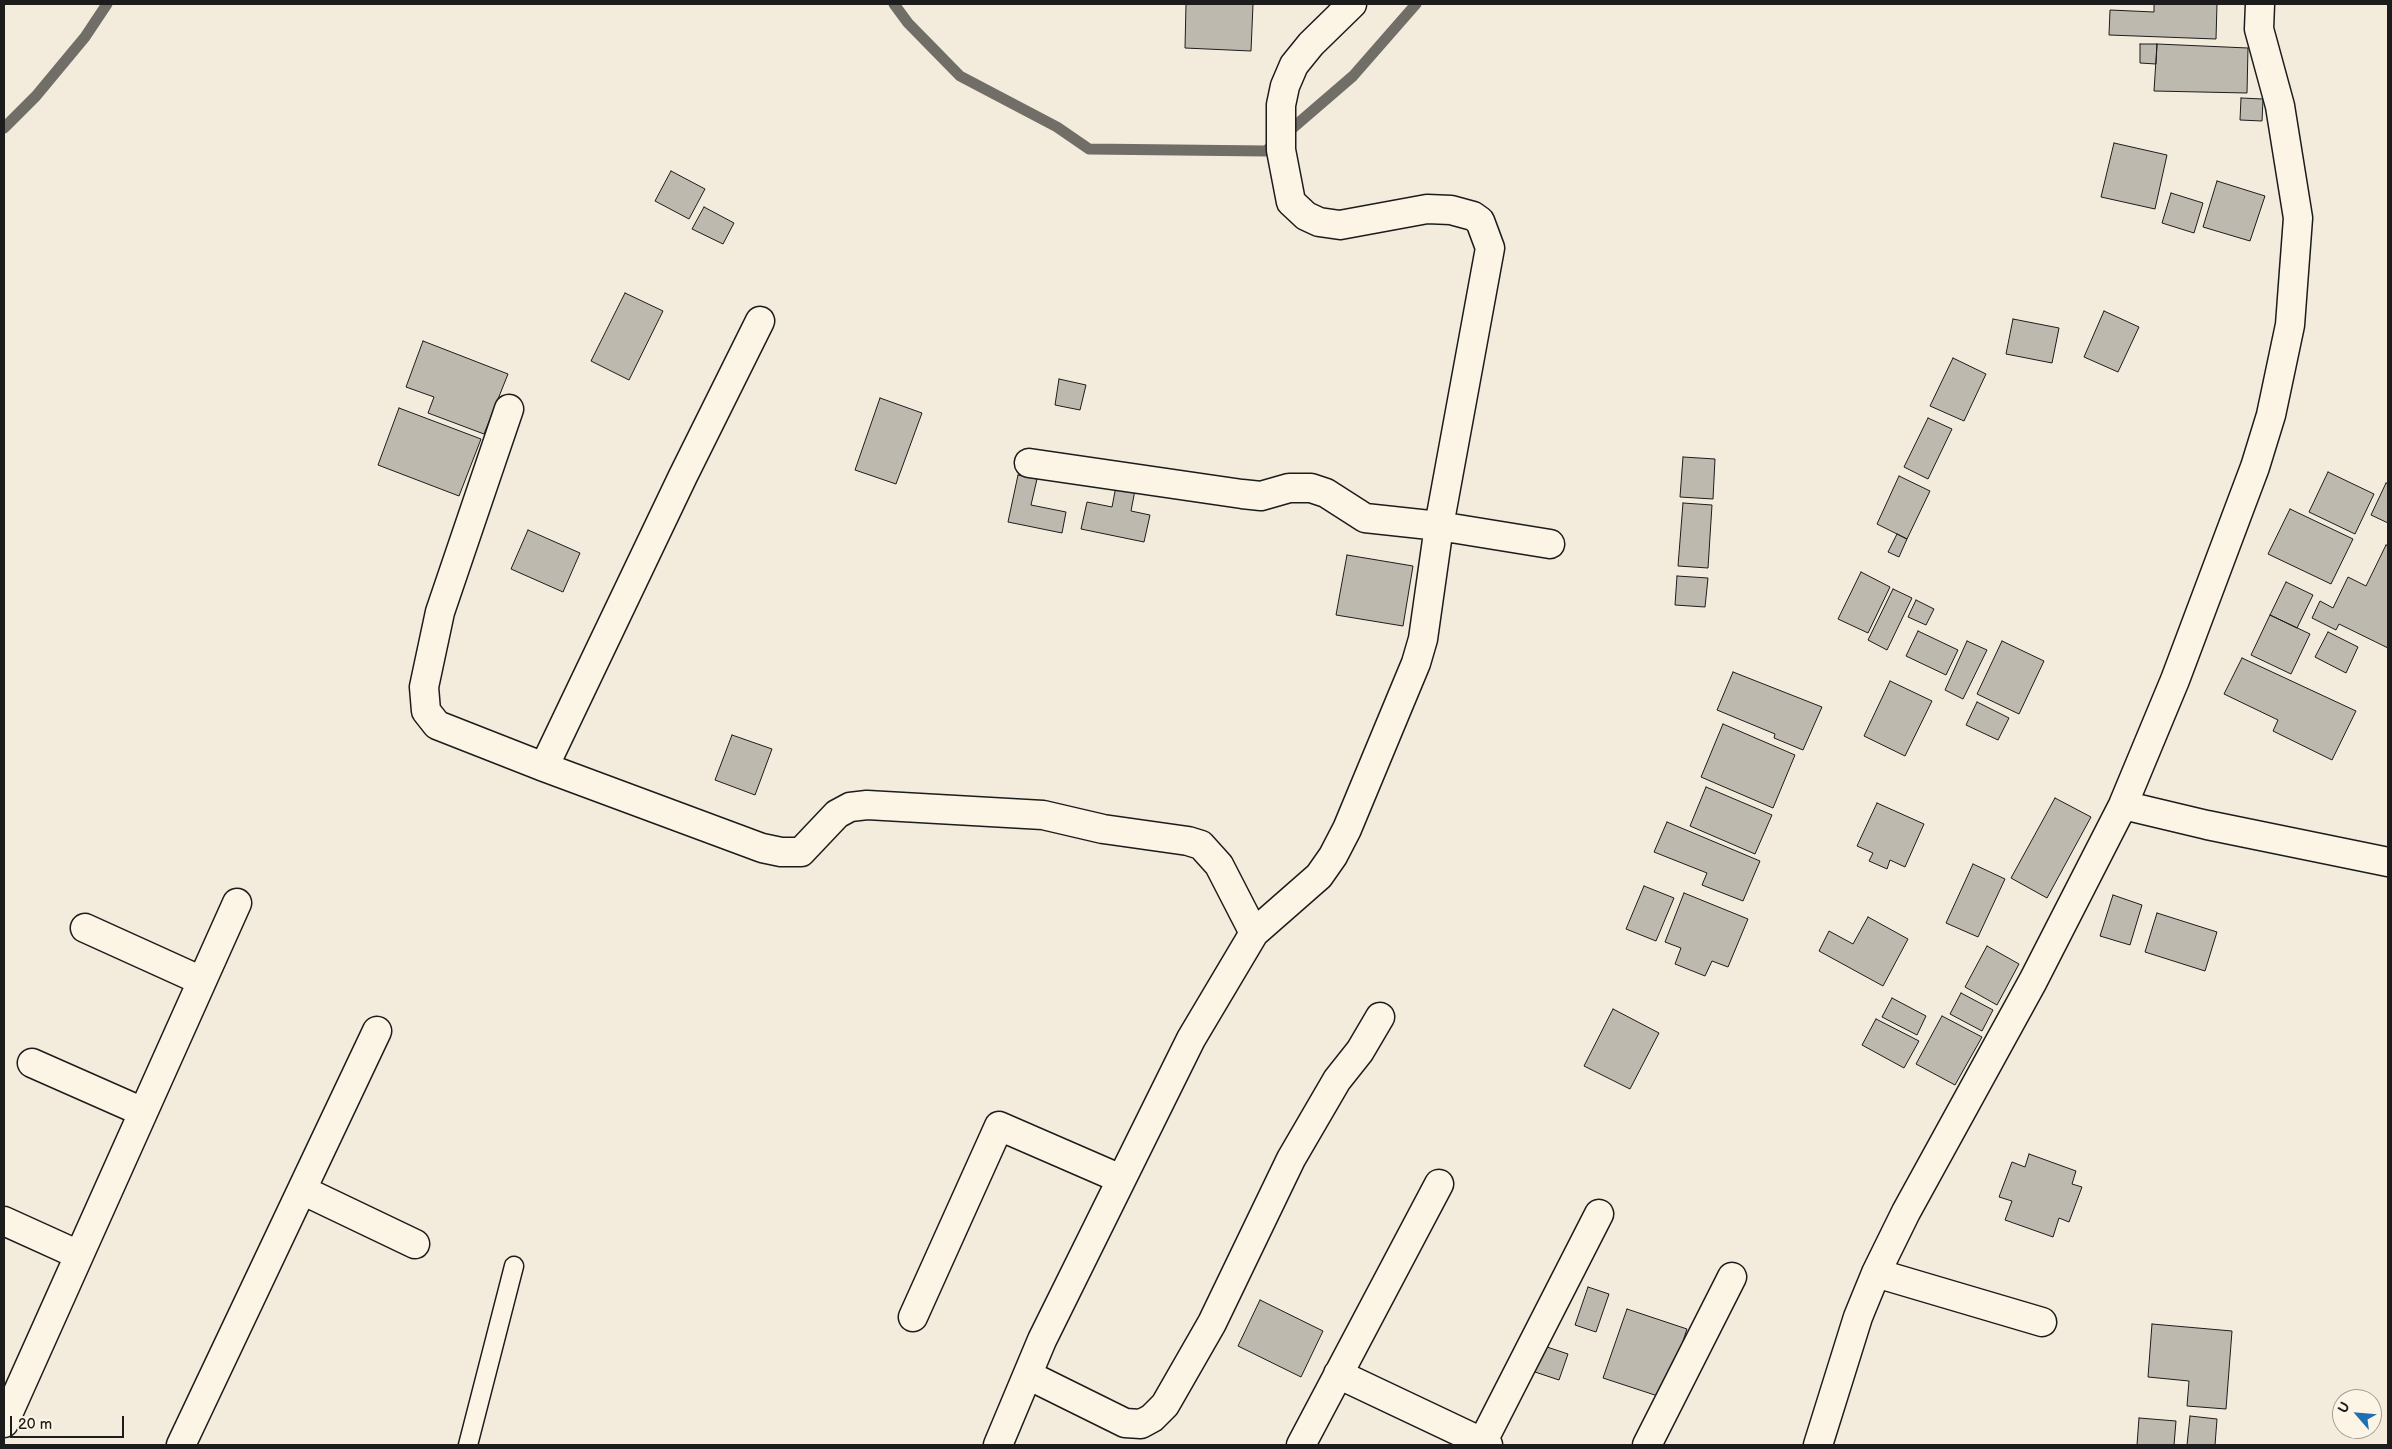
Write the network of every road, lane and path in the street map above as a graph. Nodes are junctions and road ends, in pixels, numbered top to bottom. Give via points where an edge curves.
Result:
1 (1352, 4) edge
2 (2260, 4) edge
3 (760, 321) dead end
4 (509, 409) dead end
5 (1029, 462) dead end
6 (1439, 526) junction
7 (1550, 544) dead end
8 (544, 767) junction
9 (2123, 805) junction
10 (2388, 862) edge
11 (237, 903) dead end
12 (85, 928) dead end
13 (1254, 933) junction
14 (202, 981) junction
15 (1380, 1017) dead end
16 (377, 1031) dead end
17 (32, 1063) dead end
18 (143, 1112) junction
19 (1121, 1179) junction
20 (1439, 1184) dead end
21 (302, 1190) junction
22 (1600, 1214) dead end
23 (4, 1221) edge
24 (415, 1244) dead end
25 (79, 1255) junction
26 (514, 1266) dead end
27 (1876, 1273) junction
28 (1732, 1277) dead end
29 (913, 1317) dead end
30 (2042, 1322) dead end
31 (1338, 1374) junction
32 (1028, 1375) junction
33 (4, 1423) edge
34 (1484, 1444) edge
35 (181, 1445) edge
36 (468, 1445) edge
37 (998, 1445) edge
38 (1301, 1445) edge
39 (1647, 1445) edge
40 (1818, 1445) edge

1 - 6 street via 1294,65 1280,105 1281,150 1291,202 1306,216 1340,225 1427,209 1451,210 1480,220 1490,248
2 - 9 street via 2259,29 2280,106 2298,218 2290,325 2271,415 2255,467 2176,680
3 - 8 street
4 - 8 street via 440,612 424,687 424,702 426,711 437,725
5 - 6 street via 1261,496 1289,488 1311,488 1326,493 1365,518
6 - 7 street
6 - 13 street via 1429,606 1416,662 1347,829 1319,876
8 - 13 street via 762,848 781,852 801,852 837,814 867,805 1043,815 1103,830 1188,841 1201,845 1219,865
9 - 10 street
9 - 27 street via 2033,981
11 - 14 street
12 - 14 street
13 - 19 street via 1191,1039
14 - 18 street
15 - 32 street via 1360,1051 1337,1080 1291,1159 1212,1322 1165,1405 1141,1424 1124,1423
16 - 21 street
17 - 18 street
18 - 25 street
19 - 29 street via 999,1126
19 - 32 street
20 - 31 street
21 - 24 street
21 - 35 street
22 - 34 street
23 - 25 street
25 - 33 street
26 - 36 lane
27 - 30 street
27 - 40 street via 1858,1317
28 - 39 street
31 - 34 street
31 - 38 street
32 - 37 street

